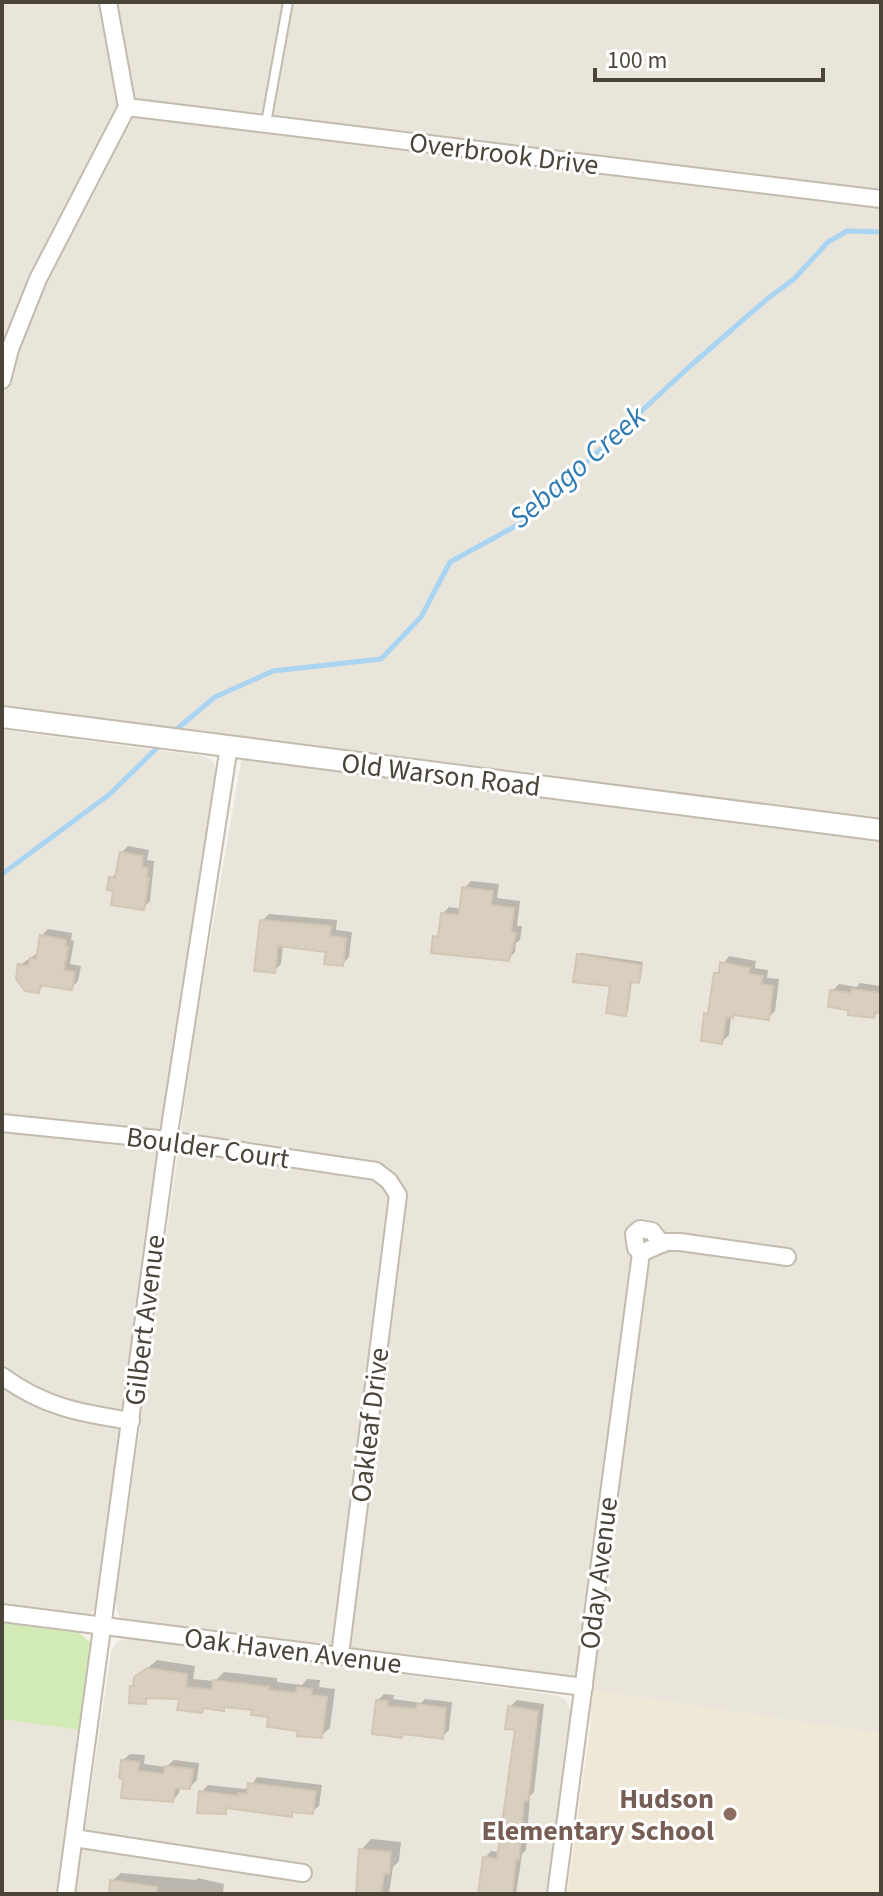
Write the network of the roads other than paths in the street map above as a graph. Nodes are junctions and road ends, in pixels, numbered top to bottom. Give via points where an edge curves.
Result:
1 (108, 2) edge
2 (288, 2) edge
3 (127, 107) junction
4 (266, 123) junction
5 (881, 199) edge
6 (2, 380) edge
7 (2, 717) edge
8 (229, 746) junction
9 (881, 830) edge
10 (6, 1120) edge
11 (168, 1140) junction
12 (398, 1195) joint
13 (787, 1257) dead end
14 (2, 1376) edge
15 (131, 1421) junction
16 (2, 1613) edge
17 (104, 1626) junction
18 (340, 1655) junction
19 (584, 1687) junction
20 (74, 1838) junction
21 (303, 1873) dead end
22 (66, 1894) edge
23 (556, 1894) edge

1 - 3 street
2 - 4 lane
3 - 4 street, Overbrook Drive
3 - 6 street via 38,279
4 - 5 street, Overbrook Drive
7 - 8 street, Old Warson Road
8 - 9 street, Old Warson Road
8 - 11 street, Gilbert Avenue
10 - 11 street, Boulder Court
11 - 12 street, Boulder Court via 376,1171
11 - 15 street, Gilbert Avenue
12 - 18 street, Oakleaf Drive
13 - 19 street, Oday Avenue via 680,1242 641,1253
14 - 15 street via 53,1406
15 - 17 street, Gilbert Avenue
16 - 17 street, Oak Haven Avenue
17 - 18 street, Oak Haven Avenue
17 - 20 street, Gilbert Avenue
18 - 19 street, Oak Haven Avenue
19 - 23 street, Oday Avenue
20 - 21 street
20 - 22 street, Gilbert Avenue

